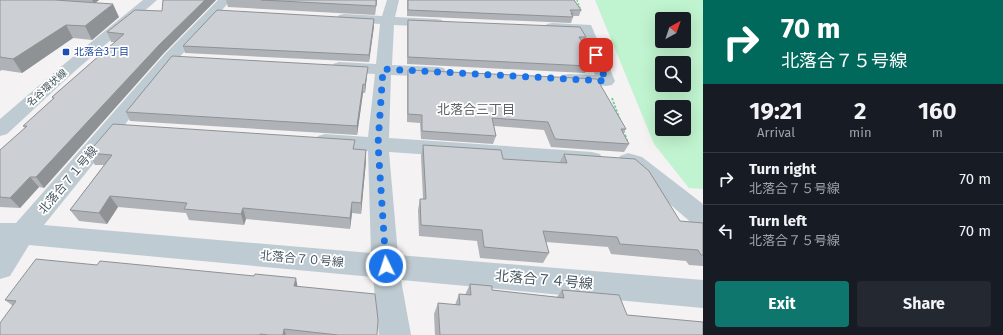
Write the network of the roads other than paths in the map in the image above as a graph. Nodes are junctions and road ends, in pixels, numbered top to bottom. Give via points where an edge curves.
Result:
1 (151, 0) edge
2 (224, 8) edge
3 (390, 10) edge
4 (115, 11) dead end
5 (135, 12) junction
6 (332, 18) edge
7 (451, 23) edge
8 (538, 27) edge
9 (328, 66) edge
10 (383, 69) junction
11 (454, 73) edge
12 (558, 78) edge
13 (113, 127) junction
14 (136, 128) edge
15 (0, 130) edge
16 (303, 139) edge
17 (378, 144) junction
18 (703, 218) edge
19 (11, 234) edge
20 (386, 266) junction
21 (0, 267) edge
22 (703, 294) edge
23 (395, 335) edge

1 - 5 street, 名谷環状線
2 - 13 street, 北落合７１号線
3 - 6 street
3 - 7 street
3 - 10 street
4 - 5 street
5 - 15 street, 名谷環状線
8 - 12 street via 586,28 606,81
9 - 10 street
10 - 11 street
10 - 17 street
13 - 14 street
13 - 19 street, 北落合７１号線
16 - 17 street
17 - 18 street via 634,162
17 - 20 street
19 - 20 street, 北落合７０号線
19 - 21 street, 北落合７１号線
20 - 22 street, 北落合７４号線
20 - 23 street

